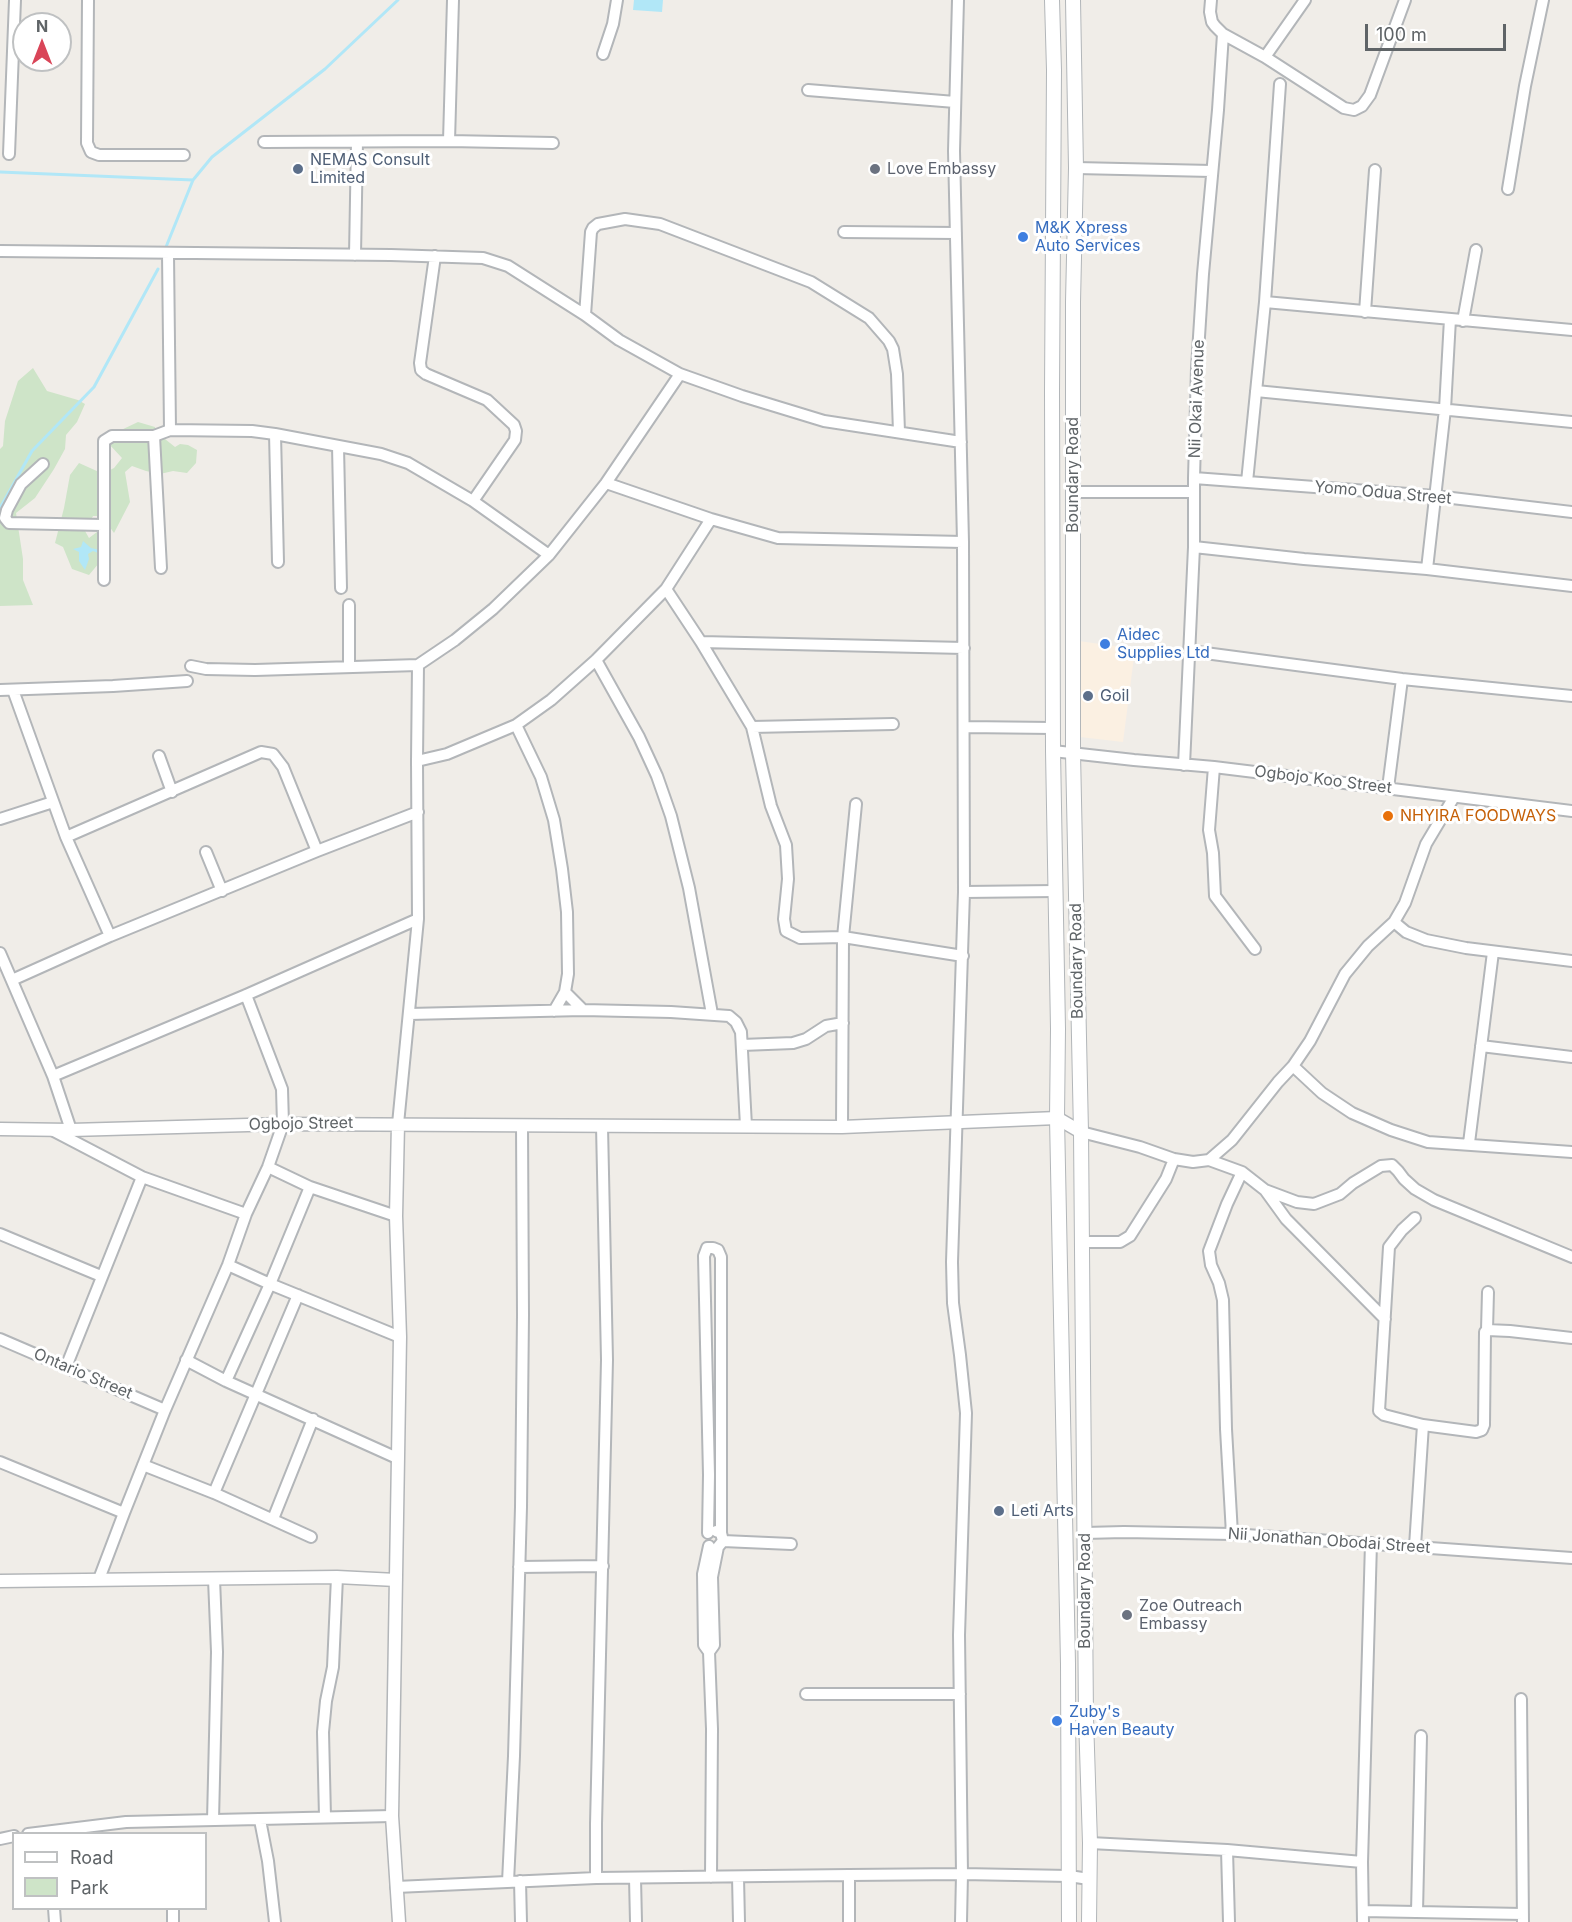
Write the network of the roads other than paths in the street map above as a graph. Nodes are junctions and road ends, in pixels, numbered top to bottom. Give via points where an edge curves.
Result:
1 (15, 0) edge
2 (88, 0) edge
3 (453, 0) edge
4 (617, 0) edge
5 (958, 0) edge
6 (1052, 0) edge
7 (1074, 0) edge
8 (1211, 0) edge
9 (1305, 0) edge
10 (1406, 0) edge
11 (1543, 0) edge
12 (1223, 34) junction
13 (603, 54) dead end
14 (1265, 57) junction
15 (1280, 84) dead end
16 (808, 90) dead end
17 (955, 102) junction
18 (449, 141) junction
19 (264, 142) dead end
20 (357, 142) junction
21 (553, 143) dead end
22 (9, 154) dead end
23 (184, 155) dead end
24 (1076, 168) junction
25 (1375, 170) dead end
26 (1212, 171) junction
27 (1508, 189) dead end
28 (844, 232) dead end
29 (956, 233) junction
30 (1476, 250) dead end
31 (0, 251) edge
32 (168, 254) junction
33 (355, 255) junction
34 (435, 256) junction
35 (1264, 303) junction
36 (1365, 312) junction
37 (585, 315) junction
38 (1450, 319) junction
39 (1463, 321) junction
40 (1572, 330) edge
41 (680, 374) junction
42 (1256, 391) junction
43 (1445, 409) junction
44 (1572, 422) edge
45 (170, 429) junction
46 (899, 432) junction
47 (275, 434) junction
48 (154, 436) junction
49 (961, 442) junction
50 (338, 446) junction
51 (44, 464) dead end
52 (1194, 478) junction
53 (1247, 482) junction
54 (606, 483) junction
55 (1072, 492) junction
56 (1194, 492) junction
57 (1435, 496) junction
58 (473, 501) junction
59 (1572, 512) edge
60 (711, 519) junction
61 (103, 525) junction
62 (963, 542) junction
63 (1194, 547) junction
64 (549, 555) junction
65 (278, 562) dead end
66 (161, 568) dead end
67 (1427, 569) junction
68 (104, 580) dead end
69 (1572, 586) edge
70 (340, 588) dead end
71 (666, 590) junction
72 (349, 605) dead end
73 (701, 642) junction
74 (964, 648) junction
75 (1190, 651) junction
76 (596, 660) junction
77 (418, 665) junction
78 (191, 666) dead end
79 (349, 666) junction
80 (1402, 679) junction
81 (187, 681) dead end
82 (0, 690) edge
83 (13, 690) junction
84 (1572, 696) edge
85 (893, 724) dead end
86 (516, 725) junction
87 (752, 727) junction
88 (964, 727) junction
89 (1053, 728) junction
90 (1053, 751) junction
91 (1073, 753) junction
92 (159, 756) dead end
93 (417, 760) junction
94 (1184, 765) junction
95 (1214, 767) junction
96 (1389, 788) junction
97 (172, 792) junction
98 (1454, 797) junction
99 (53, 802) junction
100 (856, 804) dead end
101 (1572, 811) edge
102 (418, 812) junction
103 (0, 819) edge
104 (66, 837) junction
105 (317, 851) junction
106 (206, 852) dead end
107 (222, 891) junction
108 (1056, 891) junction
109 (964, 892) junction
110 (418, 919) junction
111 (1394, 922) junction
112 (110, 936) junction
113 (843, 938) junction
114 (1255, 949) dead end
115 (1493, 952) junction
116 (0, 953) edge
117 (963, 956) junction
118 (1572, 961) edge
119 (12, 980) junction
120 (565, 992) junction
121 (246, 995) junction
122 (583, 1010) junction
123 (554, 1011) junction
124 (409, 1014) junction
125 (712, 1014) junction
126 (843, 1023) junction
127 (742, 1045) junction
128 (1481, 1046) junction
129 (1572, 1057) edge
130 (1293, 1066) junction
131 (53, 1076) junction
132 (1057, 1119) junction
133 (956, 1121) junction
134 (283, 1124) junction
135 (398, 1124) junction
136 (522, 1125) junction
137 (602, 1126) junction
138 (746, 1126) junction
139 (842, 1127) junction
140 (0, 1129) edge
141 (50, 1129) junction
142 (71, 1130) junction
143 (1080, 1132) junction
144 (1469, 1143) junction
145 (1572, 1152) edge
146 (1173, 1159) junction
147 (1209, 1160) junction
148 (268, 1167) junction
149 (1242, 1172) junction
150 (142, 1177) junction
151 (310, 1187) junction
152 (1264, 1190) junction
153 (246, 1214) junction
154 (396, 1216) junction
155 (1415, 1218) dead end
156 (0, 1234) edge
157 (1081, 1242) junction
158 (1572, 1257) edge
159 (228, 1265) junction
160 (101, 1276) junction
161 (270, 1284) junction
162 (1488, 1292) dead end
163 (298, 1295) junction
164 (1385, 1319) junction
165 (1487, 1330) junction
166 (400, 1337) junction
167 (1572, 1338) edge
168 (0, 1339) edge
169 (186, 1360) junction
170 (66, 1367) junction
171 (226, 1381) junction
172 (255, 1394) junction
173 (165, 1410) junction
174 (313, 1419) junction
175 (1423, 1425) junction
176 (397, 1458) junction
177 (0, 1462) edge
178 (143, 1465) junction
179 (214, 1493) junction
180 (124, 1513) junction
181 (273, 1520) junction
182 (1085, 1533) junction
183 (1232, 1534) junction
184 (311, 1537) dead end
185 (718, 1542) junction
186 (1371, 1543) junction
187 (791, 1544) dead end
188 (1415, 1546) junction
189 (1572, 1558) edge
190 (603, 1566) junction
191 (519, 1567) junction
192 (337, 1577) junction
193 (99, 1579) junction
194 (214, 1579) junction
195 (396, 1580) junction
196 (0, 1581) edge
197 (806, 1694) dead end
198 (960, 1694) junction
199 (1521, 1699) dead end
200 (1421, 1736) dead end
201 (393, 1816) junction
202 (325, 1817) junction
203 (213, 1820) junction
204 (260, 1820) junction
205 (171, 1821) junction
206 (52, 1832) edge
207 (171, 1832) edge
208 (1090, 1843) junction
209 (1227, 1850) junction
210 (1362, 1862) junction
211 (962, 1874) junction
212 (849, 1875) junction
213 (1070, 1876) junction
214 (711, 1877) junction
215 (738, 1877) junction
216 (596, 1878) junction
217 (635, 1878) junction
218 (1089, 1879) junction
219 (520, 1881) junction
220 (508, 1882) junction
221 (396, 1887) junction
222 (1417, 1912) junction
223 (1363, 1917) edge
224 (1440, 1917) edge
225 (1523, 1918) edge
226 (275, 1922) edge
227 (399, 1922) edge
228 (521, 1922) edge
229 (636, 1922) edge
230 (739, 1922) edge
231 (849, 1922) edge
232 (961, 1922) edge
233 (1069, 1922) edge
234 (1089, 1922) edge
235 (1229, 1922) edge

1 - 22 street
2 - 23 street via 87,143 91,153
3 - 18 street
4 - 13 street
5 - 17 street
6 - 89 main road, Boundary Road
7 - 24 main road, Boundary Road
8 - 12 street via 1212,22
9 - 14 street
10 - 14 street via 1370,95 1354,110 1344,108
11 - 27 street
12 - 14 street
12 - 26 street, Nii Okai Avenue
15 - 35 street
16 - 17 street
17 - 29 street
18 - 20 street
18 - 21 street
19 - 20 street
20 - 33 street
24 - 26 street
24 - 55 main road, Boundary Road
25 - 36 street
26 - 52 street, Nii Okai Avenue via 1197,368
28 - 29 street
29 - 49 street
30 - 39 street
31 - 32 street
32 - 33 street
32 - 45 street
33 - 34 street
34 - 37 street via 483,258 508,266
34 - 58 street via 421,370 481,396 516,431 515,440
35 - 36 street
35 - 42 street
36 - 38 street
37 - 41 street via 619,340
37 - 46 street via 593,228 625,219 660,224 811,282 869,318 893,349
38 - 39 street
38 - 43 street
39 - 40 street
41 - 46 street via 824,421
41 - 54 street
42 - 43 street
42 - 53 street
43 - 44 street
43 - 57 street
45 - 47 street
45 - 48 street
46 - 49 street
47 - 50 street
47 - 65 street
48 - 61 street via 112,436 104,441
48 - 66 street
49 - 62 street
50 - 58 street via 408,463
50 - 70 street
51 - 61 street via 21,484 7,510 5,518 9,523
52 - 53 street, Yomo Odua Street
52 - 56 street, Nii Okai Avenue
53 - 57 street, Yomo Odua Street
54 - 60 street
54 - 64 street
55 - 56 street
55 - 91 main road, Boundary Road
56 - 63 street, Nii Okai Avenue
57 - 59 street, Yomo Odua Street
57 - 67 street
58 - 64 street
60 - 62 street via 778,538
60 - 71 street
61 - 68 street
62 - 74 street
63 - 67 street
63 - 75 street, Nii Okai Avenue
64 - 77 street via 493,609
67 - 69 street
71 - 73 street
71 - 76 street
72 - 79 street
73 - 74 street
73 - 87 street
74 - 88 street
75 - 80 street
75 - 94 street, Nii Okai Avenue
76 - 86 street
76 - 125 street via 639,736 671,816 689,888
77 - 79 street
77 - 93 street
78 - 79 street via 255,670
80 - 84 street
80 - 96 street
81 - 83 street
82 - 83 street
83 - 99 street
85 - 87 street
86 - 93 street via 447,754
86 - 120 street via 541,777 554,820 567,924
87 - 113 street via 771,806 786,845 786,931 800,938
88 - 89 street
88 - 109 street
89 - 90 main road, Boundary Road
90 - 91 street, Ogbojo Koo Street
90 - 108 main road, Boundary Road
91 - 94 street, Ogbojo Koo Street
91 - 143 main road, Boundary Road
92 - 97 street
93 - 102 street
94 - 95 street, Ogbojo Koo Street
95 - 96 street, Ogbojo Koo Street
95 - 114 street via 1209,830 1215,896
96 - 98 street, Ogbojo Koo Street
97 - 104 street
97 - 105 street via 261,752 273,754 283,767
98 - 101 street, Ogbojo Koo Street
98 - 111 street via 1425,844 1405,903
99 - 103 street
99 - 104 street
100 - 113 street
102 - 105 street
102 - 110 street
104 - 112 street
105 - 107 street
106 - 107 street
107 - 112 street
108 - 109 street
108 - 132 main road, Boundary Road
109 - 117 street
110 - 121 street
110 - 124 street
111 - 115 street via 1426,940
111 - 130 street via 1345,974
112 - 119 street
113 - 117 street
113 - 126 street
115 - 118 street
115 - 128 street
116 - 119 street
117 - 133 street
119 - 131 street
120 - 122 street
120 - 123 street
121 - 131 street
121 - 134 street via 282,1089
122 - 123 street
122 - 125 street
123 - 124 street
124 - 135 street
125 - 127 street via 729,1016 736,1022
126 - 127 street via 826,1026 793,1043
126 - 139 street
127 - 138 street
128 - 129 street
128 - 144 street
130 - 144 street via 1322,1093 1371,1122 1428,1142
130 - 147 street via 1232,1140
131 - 142 street
132 - 133 street, Ogbojo Street
132 - 143 street
132 - 213 main road, Boundary Road
133 - 139 street, Ogbojo Street
133 - 198 street via 953,1303 966,1413
134 - 135 street, Ogbojo Street
134 - 142 street, Ogbojo Street
134 - 148 street
135 - 136 street, Ogbojo Street
135 - 154 street
136 - 137 street, Ogbojo Street
136 - 191 street via 524,1315
137 - 138 street, Ogbojo Street
137 - 190 street via 607,1360
138 - 139 street, Ogbojo Street
140 - 141 street, Ogbojo Street
141 - 142 street, Ogbojo Street
141 - 150 street
143 - 146 street
143 - 157 main road, Boundary Road
144 - 145 street
146 - 147 street
146 - 157 street via 1166,1179 1126,1240
147 - 149 street
148 - 151 street
148 - 153 street
149 - 152 street
149 - 183 street via 1209,1251 1223,1300
150 - 153 street
150 - 160 street
151 - 154 street
151 - 161 street
152 - 158 street via 1314,1204 1340,1194 1381,1166 1392,1165 1415,1189 1434,1200
152 - 164 street via 1286,1219
153 - 159 street
154 - 166 street
155 - 164 street via 1389,1247
156 - 160 street
157 - 182 main road, Boundary Road
159 - 161 street
159 - 169 street
160 - 170 street
161 - 163 street
161 - 171 street
162 - 165 street
163 - 166 street
163 - 172 street
164 - 175 street via 1379,1411
165 - 167 street
165 - 175 street via 1482,1430
166 - 176 street
168 - 170 street, Ontario Street
169 - 171 street
169 - 173 street
170 - 173 street, Ontario Street
171 - 172 street
172 - 174 street
172 - 179 street
173 - 178 street
174 - 176 street
174 - 181 street
175 - 188 street
176 - 195 street
177 - 180 street
178 - 179 street
178 - 180 street
179 - 181 street
180 - 193 street
181 - 184 street
182 - 183 street, Nii Jonathan Obodai Street
182 - 208 main road, Boundary Road
183 - 186 street, Nii Jonathan Obodai Street
185 - 185 street via 721,1257 718,1251 707,1248 704,1256 708,1533 717,1531
185 - 187 street
185 - 214 street via 712,1577 714,1645 709,1652
186 - 188 street, Nii Jonathan Obodai Street
186 - 210 street
188 - 189 street, Nii Jonathan Obodai Street
190 - 191 street
190 - 216 street
191 - 220 street
192 - 194 street
192 - 195 street
192 - 202 street via 333,1667 323,1732
193 - 194 street
193 - 196 street
194 - 203 street via 217,1652
195 - 201 street
197 - 198 street
198 - 211 street
199 - 225 street
200 - 222 street
201 - 202 street
201 - 221 street
202 - 204 street
203 - 204 street
203 - 205 street
204 - 226 street
205 - 206 street via 108,1823
205 - 207 street
208 - 209 street
208 - 218 main road, Boundary Road
209 - 210 street
209 - 235 street
210 - 223 street
211 - 212 street
211 - 213 street
211 - 232 street
212 - 215 street
212 - 231 street
213 - 218 street
213 - 233 main road, Boundary Road
214 - 215 street
214 - 217 street
215 - 230 street
216 - 217 street
216 - 219 street
217 - 229 street
218 - 234 main road, Boundary Road
219 - 220 street
219 - 228 street
220 - 221 street
221 - 227 street
222 - 223 street
222 - 224 street
224 - 225 street

